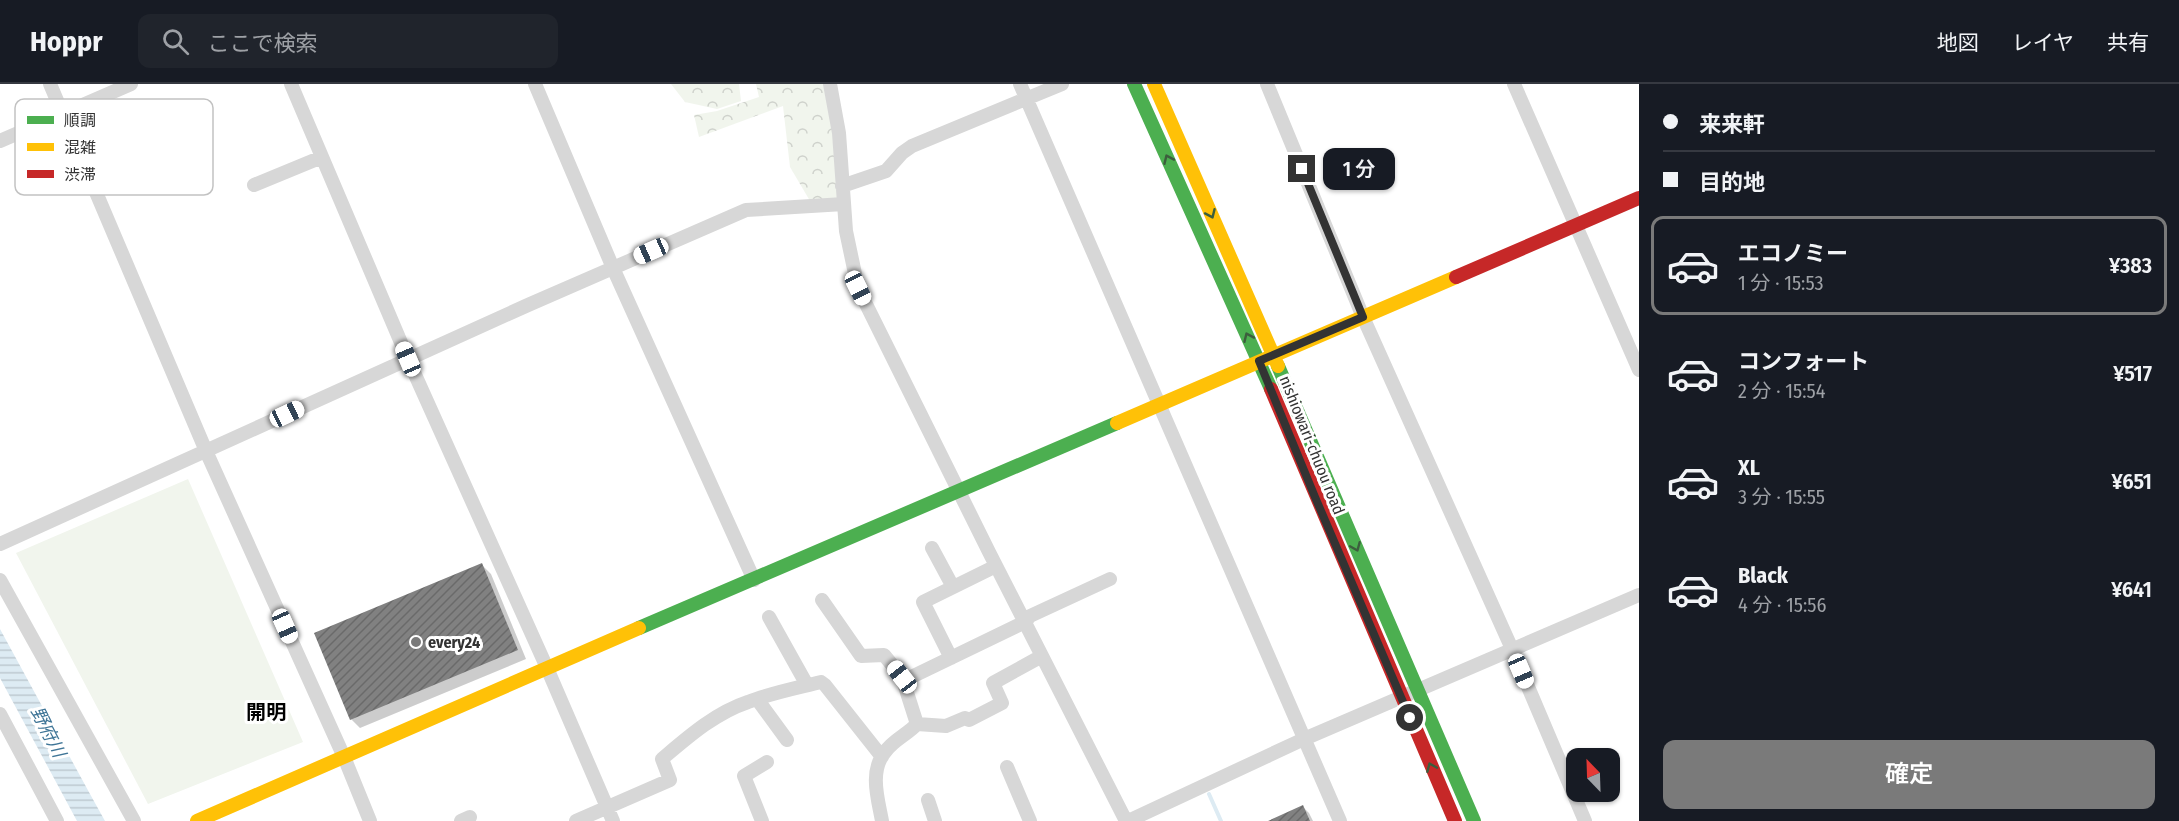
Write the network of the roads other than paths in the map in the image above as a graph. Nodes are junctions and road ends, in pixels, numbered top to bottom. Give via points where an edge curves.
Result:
1 (50, 84) edge
2 (131, 84) edge
3 (291, 84) edge
4 (535, 84) edge
5 (830, 84) edge
6 (1020, 84) edge
7 (1062, 84) edge
8 (1134, 84) edge
9 (1154, 84) edge
10 (1267, 84) edge
11 (1514, 84) edge
12 (57, 99) edge
13 (96, 99) edge
14 (1027, 99) junction
15 (15, 134) edge
16 (0, 141) edge
17 (322, 157) junction
18 (254, 185) dead end
19 (842, 186) junction
20 (98, 195) edge
21 (1639, 198) edge
22 (844, 204) junction
23 (1577, 226) junction
24 (613, 268) junction
25 (1363, 317) junction
26 (1273, 355) junction
27 (408, 359) junction
28 (1259, 361) junction
29 (1639, 370) edge
30 (1159, 404) junction
31 (206, 451) junction
32 (958, 490) junction
33 (2, 538) edge
34 (932, 548) dead end
35 (996, 566) junction
36 (1110, 579) dead end
37 (0, 580) edge
38 (754, 580) junction
39 (954, 587) junction
40 (1639, 594) edge
41 (822, 600) dead end
42 (769, 617) dead end
43 (1025, 622) junction
44 (1512, 649) junction
45 (1042, 656) junction
46 (951, 658) junction
47 (547, 668) junction
48 (903, 681) junction
49 (807, 686) junction
50 (1418, 690) junction
51 (1401, 697) junction
52 (757, 699) junction
53 (0, 714) edge
54 (917, 724) junction
55 (787, 740) dead end
56 (1304, 740) junction
57 (344, 757) junction
58 (882, 757) junction
59 (767, 762) dead end
60 (1007, 767) dead end
61 (928, 800) dead end
62 (607, 807) junction
63 (57, 821) edge
64 (134, 821) edge
65 (197, 821) edge
66 (370, 821) edge
67 (576, 821) edge
68 (613, 821) edge
69 (762, 821) edge
70 (882, 821) edge
71 (936, 821) edge
72 (1030, 821) edge
73 (1127, 821) edge
74 (1340, 821) edge
75 (1455, 821) edge
76 (1474, 821) edge
77 (1585, 821) edge

1 - 12 street
2 - 13 street
3 - 17 street
4 - 24 street
5 - 19 street via 839,133
6 - 14 street
7 - 14 street
28 -> 8 main road, nishiowari-chuou road
9 -> 26 main road, nishiowari-chuou road
10 - 25 street
11 - 23 street
14 - 19 street via 912,146 886,171
14 - 30 street
15 - 16 street
17 - 18 street
17 - 27 street
19 - 22 street
20 - 31 street
21 - 23 main road
22 - 24 street via 746,210
22 - 32 street via 858,288
23 - 25 main road
23 - 29 street
24 - 27 street
24 - 38 street
25 - 26 main road
25 - 44 street
26 - 28 main road
26 -> 50 main road, nishiowari-chuou road
27 - 31 street
27 - 47 street
28 - 30 main road
28 - 51 main road, nishiowari-chuou road
30 - 32 main road
30 - 56 street
31 - 33 street
31 - 57 street
32 - 35 street
32 - 38 main road
34 - 39 street
35 - 39 street
35 - 43 street
36 - 43 street via 1030,616
37 - 64 street
38 - 47 main road
39 - 46 street via 923,602
40 - 44 street
41 - 48 street via 861,656 884,655
42 - 49 street
43 - 45 street
43 - 46 street
44 - 50 street
44 - 77 street
45 - 54 street via 993,683 1002,702 994,707 946,726
45 - 73 street
46 - 48 street
47 - 57 main road
47 - 62 street
48 - 54 street
49 - 52 street
49 - 58 street via 821,682 825,685
50 - 51 street
50 - 76 main road, nishiowari-chuou road
51 - 56 street
75 -> 51 main road, nishiowari-chuou road
52 - 55 street
52 - 62 street via 726,711 662,759 670,780
53 - 63 street
54 - 58 street
56 - 73 street
56 - 74 street
57 - 65 main road
57 - 66 street
58 - 70 street via 876,780
59 - 69 street via 744,776
60 - 72 street
61 - 71 street
62 - 67 street
62 - 68 street

